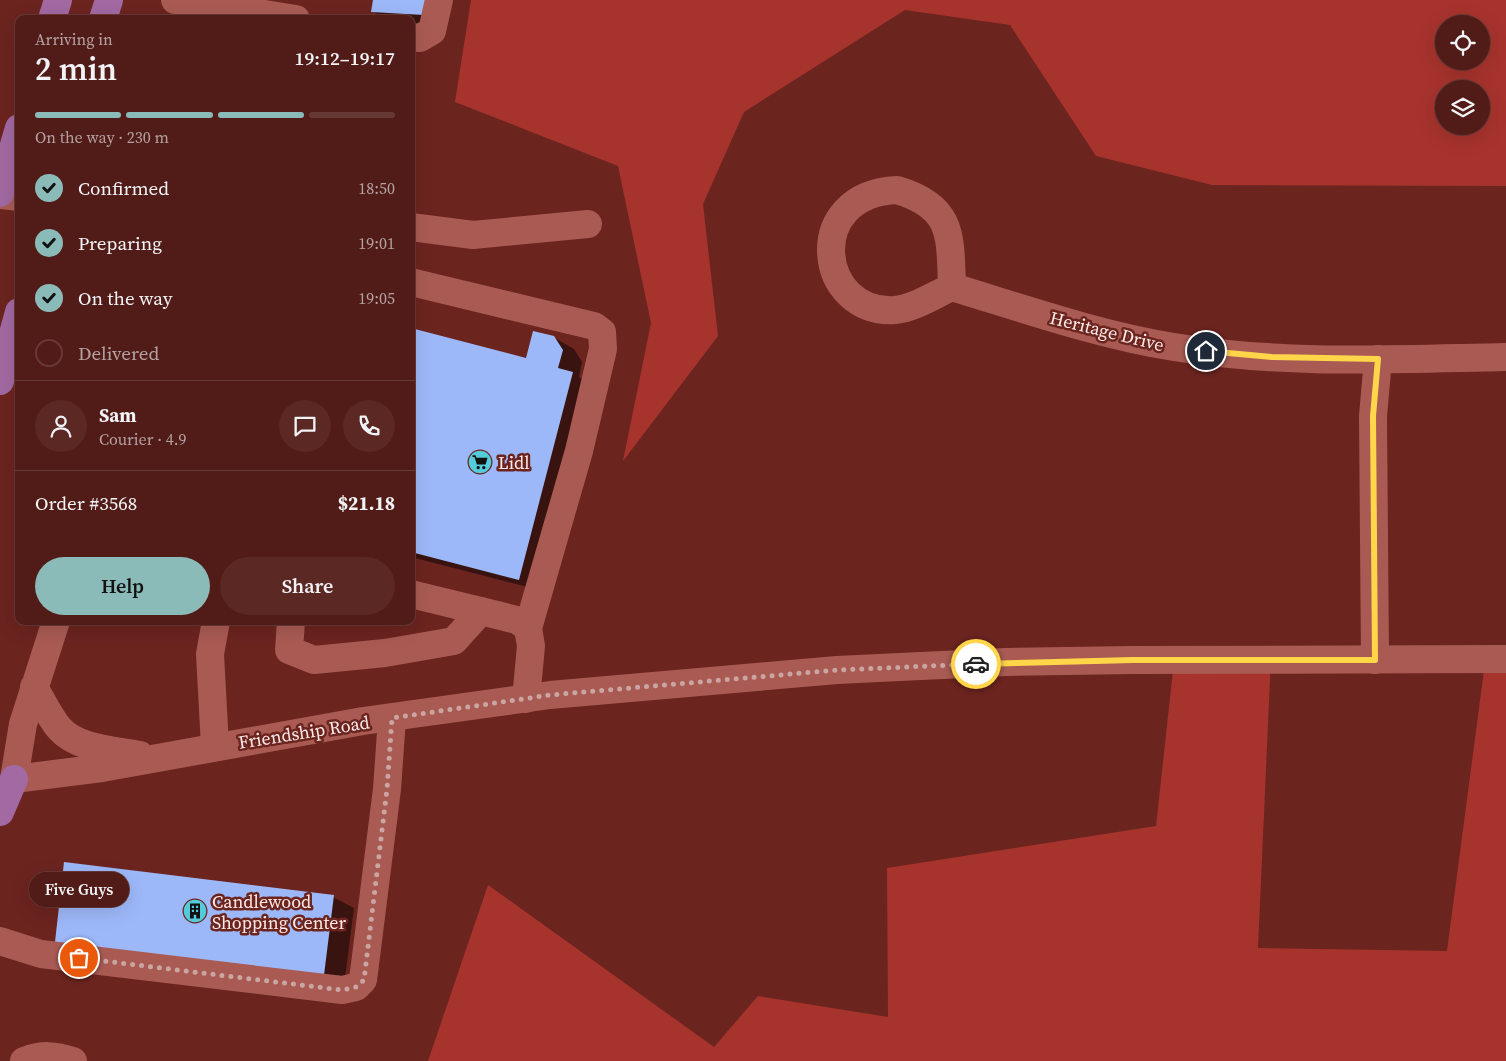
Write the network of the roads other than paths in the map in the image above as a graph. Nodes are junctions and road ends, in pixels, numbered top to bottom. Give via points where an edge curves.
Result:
1 (58, 0) edge
2 (109, 0) edge
3 (175, 0) edge
4 (438, 0) edge
5 (53, 15) edge
6 (104, 15) edge
7 (271, 15) edge
8 (415, 37) edge
9 (13, 136) edge
10 (0, 194) edge
11 (15, 196) edge
12 (588, 224) dead end
13 (415, 228) edge
14 (415, 283) edge
15 (952, 287) junction
16 (15, 326) edge
17 (1506, 357) edge
18 (1378, 359) junction
19 (0, 380) edge
20 (415, 595) edge
21 (481, 611) junction
22 (55, 625) edge
23 (215, 625) edge
24 (291, 625) edge
25 (528, 628) junction
26 (1506, 659) edge
27 (1375, 660) junction
28 (34, 687) junction
29 (526, 699) junction
30 (392, 718) junction
31 (215, 746) junction
32 (151, 758) junction
33 (14, 779) junction
34 (0, 812) edge
35 (0, 941) edge
36 (24, 1061) edge
37 (73, 1061) edge

1 - 5 highway
2 - 6 highway
3 - 7 street
4 - 8 street via 432,31 420,38
9 - 10 highway
10 - 11 street
12 - 13 street via 474,235
14 - 25 street via 594,326 602,332 603,349 579,451
15 - 15 street via 906,308 871,307 852,296 838,279 830,246 836,225 858,199 879,191 897,190 918,197 936,210 950,239
15 - 18 street, Heritage Drive via 1078,325 1173,347 1272,357
16 - 19 highway
17 - 18 street, Heritage Drive
18 - 27 street via 1373,416
20 - 21 street
21 - 24 street via 454,641 385,653 314,660 289,650
21 - 25 street via 517,620
22 - 28 street
23 - 31 street via 210,654
25 - 29 street via 532,646
26 - 27 street, Friendship Road
27 - 29 street, Friendship Road via 1123,660 865,668
28 - 32 street, Friendship Road via 59,728 72,738
28 - 33 street via 23,724
29 - 30 street, Friendship Road
30 - 31 street, Friendship Road
30 - 35 street via 387,789 364,980 356,987 342,990 51,955
31 - 32 street, Friendship Road
32 - 33 street, Friendship Road
33 - 34 highway
36 - 37 street via 39,1055

